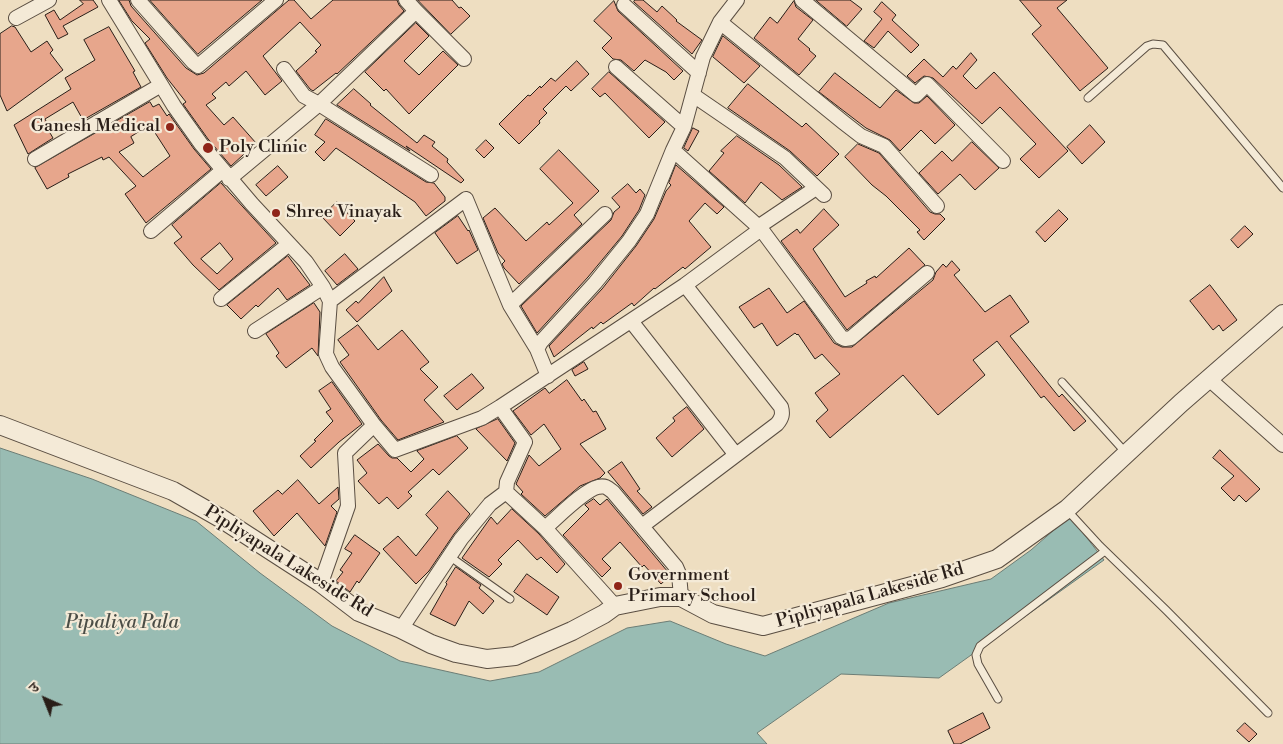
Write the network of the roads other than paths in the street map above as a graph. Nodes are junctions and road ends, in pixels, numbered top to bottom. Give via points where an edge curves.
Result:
1 (48, 0) edge
2 (109, 0) edge
3 (138, 0) edge
4 (276, 0) edge
5 (406, 0) edge
6 (737, 0) edge
7 (802, 0) edge
8 (624, 5) dead end
9 (416, 11) junction
10 (16, 18) dead end
11 (720, 22) junction
12 (464, 59) dead end
13 (616, 67) dead end
14 (284, 69) dead end
15 (699, 73) junction
16 (161, 85) junction
17 (693, 95) junction
18 (1088, 98) dead end
19 (319, 104) junction
20 (684, 127) junction
21 (673, 150) junction
22 (35, 159) dead end
23 (1003, 161) dead end
24 (226, 175) junction
25 (431, 176) dead end
26 (1283, 188) edge
27 (938, 206) dead end
28 (605, 214) dead end
29 (760, 228) junction
30 (151, 231) dead end
31 (289, 244) junction
32 (927, 274) dead end
33 (685, 285) junction
34 (323, 288) junction
35 (221, 299) dead end
36 (330, 300) junction
37 (510, 305) junction
38 (1281, 320) edge
39 (631, 321) junction
40 (255, 331) dead end
41 (537, 349) junction
42 (548, 376) junction
43 (1208, 379) junction
44 (1062, 382) dead end
45 (500, 407) junction
46 (0, 425) edge
47 (374, 425) junction
48 (1283, 445) edge
49 (1126, 454) junction
50 (736, 455) junction
51 (506, 492) junction
52 (1067, 509) junction
53 (642, 526) junction
54 (544, 528) junction
55 (1102, 549) junction
56 (449, 556) junction
57 (321, 583) junction
58 (681, 597) junction
59 (510, 599) dead end
60 (615, 606) junction
61 (401, 629) junction
62 (998, 699) dead end
63 (1268, 713) dead end

1 - 10 street
2 - 16 street
3 - 4 street via 198,66
5 - 9 street
6 - 11 street
7 - 23 street via 916,95 927,84
8 - 15 street
9 - 12 street
9 - 19 street
11 - 15 street
11 - 27 street via 861,136 884,146
13 - 20 street
14 - 19 street via 304,96
15 - 17 street
16 - 22 street
16 - 24 street via 200,144
17 - 20 street
17 - 29 street via 785,158 820,192
18 - 26 lane via 1147,46 1163,45
19 - 24 street
19 - 25 street
20 - 21 street
21 - 29 street
21 - 41 street via 646,214 629,241
24 - 30 street
24 - 31 street
28 - 37 street
29 - 32 street via 845,339 851,338
29 - 33 street
31 - 34 street
31 - 35 street
33 - 39 street
33 - 50 street via 781,407 781,419 777,424
34 - 36 street
34 - 40 street
36 - 37 street via 466,199
36 - 47 street via 326,354
37 - 41 street
38 - 43 street, Pipliyapala Lakeside Rd
39 - 42 street
39 - 50 street
41 - 42 street
42 - 45 street
43 - 48 street
43 - 49 street, Pipliyapala Lakeside Rd
44 - 49 lane
45 - 47 street via 482,418 395,450
45 - 51 street via 525,442 507,482
46 - 57 street, Pipliyapala Lakeside Rd via 173,491
47 - 57 street via 345,452 348,506
49 - 52 street, Pipliyapala Lakeside Rd
50 - 53 street
51 - 54 street
51 - 56 street via 490,504
52 - 55 lane
52 - 58 street, Pipliyapala Lakeside Rd via 997,558 922,583 763,626 713,614
53 - 54 street via 605,486 587,492
53 - 58 street via 678,571
54 - 60 street
55 - 62 lane via 980,646 976,655 978,664
55 - 63 lane
56 - 59 lane
56 - 61 street
57 - 61 street, Pipliyapala Lakeside Rd via 359,612
58 - 60 street, Pipliyapala Lakeside Rd via 660,597
60 - 61 street, Pipliyapala Lakeside Rd via 572,631 515,656 487,659 456,653

